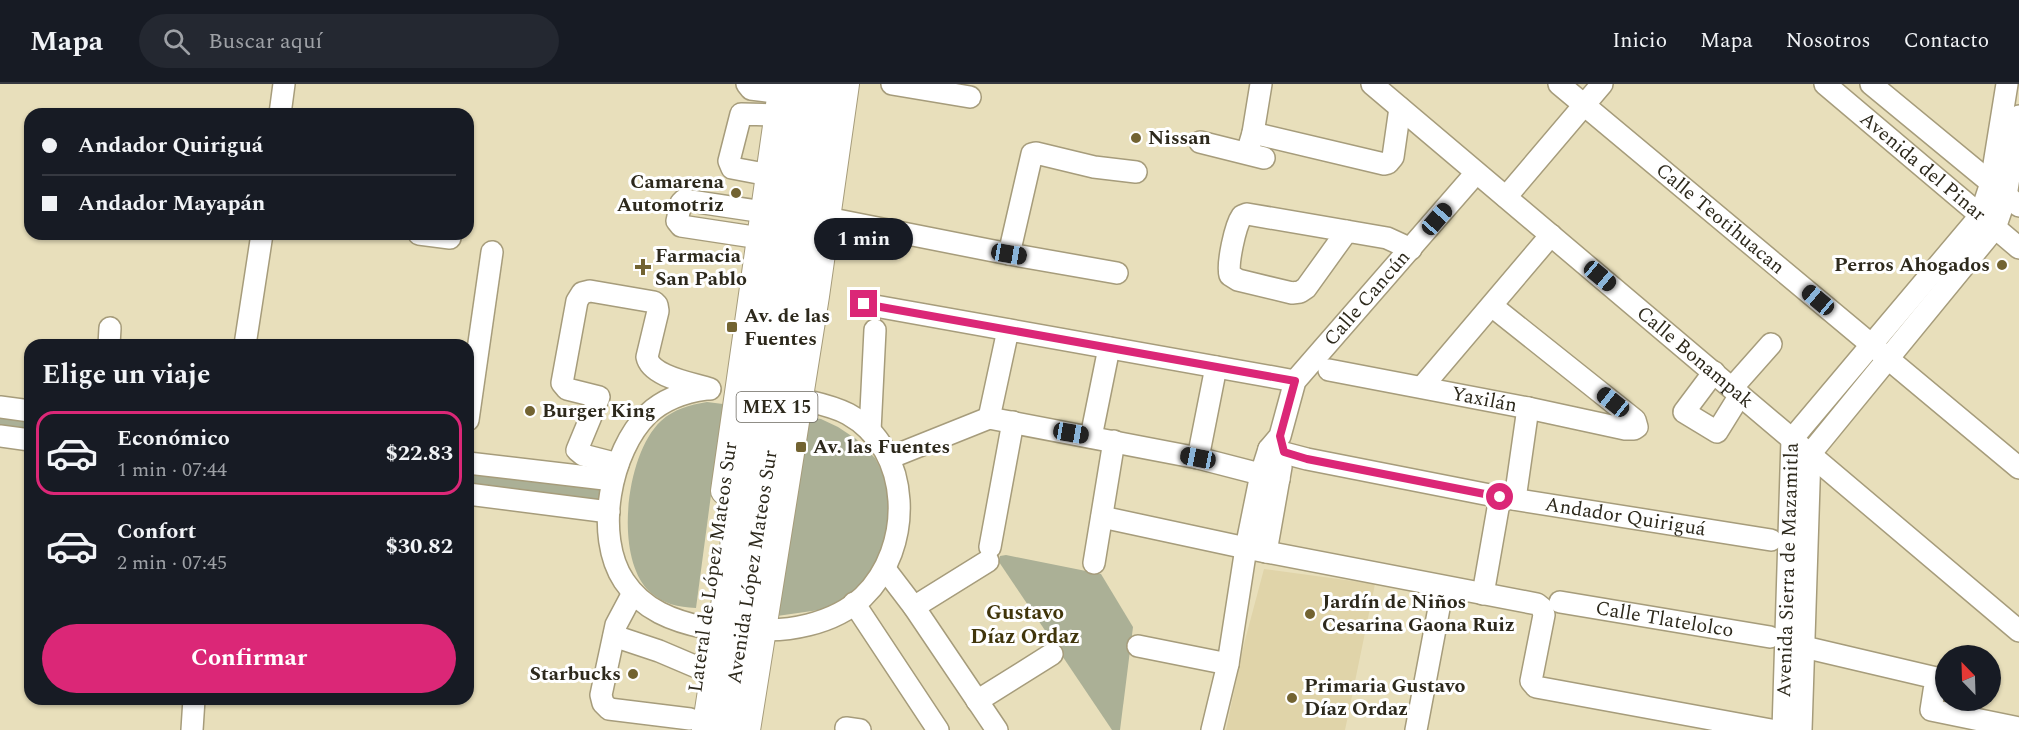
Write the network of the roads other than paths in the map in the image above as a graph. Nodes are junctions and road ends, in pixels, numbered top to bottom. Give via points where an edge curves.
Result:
1 (284, 84) edge
2 (747, 84) edge
3 (804, 84) edge
4 (828, 84) edge
5 (846, 84) edge
6 (892, 84) edge
7 (1261, 84) edge
8 (1372, 84) edge
9 (1559, 84) edge
10 (1602, 84) edge
11 (1825, 84) edge
12 (1871, 84) edge
13 (2007, 84) edge
14 (970, 97) dead end
15 (780, 98) edge
16 (1584, 105) junction
17 (281, 108) edge
18 (1400, 108) junction
19 (2019, 116) edge
20 (1200, 142) dead end
21 (1255, 148) junction
22 (1126, 171) dead end
23 (1476, 173) junction
24 (769, 175) junction
25 (2005, 195) edge
26 (1506, 197) junction
27 (764, 212) junction
28 (827, 218) junction
29 (1987, 222) junction
30 (1347, 231) junction
31 (1551, 235) junction
32 (760, 238) junction
33 (261, 240) edge
34 (2019, 248) edge
35 (1411, 249) junction
36 (492, 252) dead end
37 (1009, 254) junction
38 (1117, 273) dead end
39 (864, 304) dead end
40 (1492, 306) junction
41 (874, 330) dead end
42 (1008, 330) junction
43 (246, 339) edge
44 (1770, 344) dead end
45 (1108, 348) junction
46 (1880, 352) junction
47 (1216, 367) junction
48 (1329, 370) dead end
49 (1714, 372) junction
50 (474, 378) edge
51 (1295, 381) junction
52 (1422, 387) junction
53 (710, 389) junction
54 (748, 390) junction
55 (1736, 391) junction
56 (800, 399) junction
57 (0, 407) edge
58 (1528, 408) junction
59 (24, 410) edge
60 (989, 418) junction
61 (1012, 422) junction
62 (870, 431) junction
63 (0, 436) edge
64 (1091, 437) junction
65 (24, 439) edge
66 (1792, 439) junction
67 (1114, 441) junction
68 (1277, 445) junction
69 (1810, 454) junction
70 (889, 458) junction
71 (1198, 458) junction
72 (474, 463) edge
73 (2019, 468) edge
74 (615, 472) junction
75 (1270, 476) junction
76 (474, 496) edge
77 (1507, 498) junction
78 (609, 512) junction
79 (1102, 517) junction
80 (1771, 540) dead end
81 (1256, 550) junction
82 (1094, 562) dead end
83 (885, 569) junction
84 (1443, 587) junction
85 (633, 593) junction
86 (1483, 594) junction
87 (854, 603) junction
88 (1551, 605) junction
89 (914, 607) junction
90 (706, 628) junction
91 (753, 629) junction
92 (2019, 631) edge
93 (614, 636) junction
94 (1770, 637) dead end
95 (1138, 646) dead end
96 (1804, 647) junction
97 (1052, 654) dead end
98 (1228, 664) junction
99 (699, 668) junction
100 (977, 701) junction
101 (194, 705) edge
102 (695, 726) edge
103 (2019, 728) edge
104 (192, 730) edge
105 (727, 730) edge
106 (747, 730) edge
107 (938, 730) edge
108 (997, 730) edge
109 (1212, 730) edge
110 (1416, 730) edge
111 (1771, 730) edge
112 (1783, 730) edge
113 (1801, 730) edge

1 - 17 street
2 - 15 street via 751,89
3 - 54 main road, Avenida López Mateos Sur / MEX 15
4 - 91 main road, Avenida López Mateos Sur / MEX 15
5 - 28 main road
6 - 14 street
7 - 21 street
8 - 18 street, Calle Bonampak
9 - 16 street, Calle Teotihuacan
10 - 16 street
11 - 29 street, Avenida del Pinar
12 - 25 street, Avenida del Pinar
13 - 25 street, Avenida Sierra de Mazamitla
15 - 24 main road, Lateral de López Mateos Sur
15 - 24 street via 741,114 729,161 732,168
16 - 26 street
16 - 46 street, Calle Teotihuacan
18 - 21 street via 1393,157 1388,163
18 - 23 street, Calle Bonampak
19 - 25 street, Avenida Sierra de Mazamitla
20 - 21 street
22 - 37 street via 1032,154
23 - 26 street, Calle Bonampak
23 - 35 street, Calle Cancún
24 - 27 main road, Lateral de López Mateos Sur
25 - 29 street, Avenida Sierra de Mazamitla
26 - 31 street, Calle Bonampak
27 - 32 main road, Lateral de López Mateos Sur
27 - 32 street via 684,200 677,220 681,226
28 - 37 street
28 - 56 main road
29 - 34 street, Avenida del Pinar
29 - 46 street, Avenida Sierra de Mazamitla
30 - 30 street via 1300,292 1270,288 1230,275 1237,225 1242,216
30 - 35 street via 1387,238
31 - 40 street
31 - 49 street, Calle Bonampak
32 - 54 main road, Lateral de López Mateos Sur
33 - 43 street
35 - 51 street, Calle Cancún
36 - 50 street
37 - 38 street
39 - 42 street
40 - 52 street
40 - 58 street, Yaxilán via 1635,420 1637,427 1625,429
41 - 62 street
42 - 45 street
42 - 60 street
44 - 55 street
45 - 47 street
45 - 64 street
46 - 66 street, Avenida Sierra de Mazamitla
46 - 69 street, Avenida Sierra de Mazamitla
46 - 73 street, Calle Teotihuacan
47 - 51 street
47 - 71 street
48 - 52 street, Yaxilán
49 - 55 street, Calle Bonampak
49 - 55 street via 1684,412 1717,432
51 - 68 street, Calle Cancún
52 - 58 street, Yaxilán
53 - 54 street
53 - 74 street via 687,391 649,413 634,430
53 - 74 street via 667,375 650,364 647,357 657,304 590,291 582,293 577,301 562,383 567,389 599,397 577,450
54 - 90 main road, Lateral de López Mateos Sur
54 - 102 main road, Avenida López Mateos Sur / MEX 15
55 - 66 street, Calle Bonampak
56 - 62 street via 847,413
56 - 91 main road
57 - 59 street
58 - 77 street
60 - 61 street
60 - 70 street
61 - 64 street
61 - 89 street via 989,554
62 - 70 street
63 - 65 street
64 - 67 street
66 - 69 street, Calle Bonampak
66 - 112 street, Avenida Sierra de Mazamitla
67 - 71 street
67 - 79 street
68 - 75 street, Calle Cancún
68 - 77 street, Andador Quiriguá via 1307,459
69 - 92 street, Calle Bonampak
69 - 96 street, Avenida Sierra de Mazamitla
70 - 83 street via 900,499 899,524
71 - 75 street
72 - 74 street
74 - 78 street
75 - 81 street, Calle Cancún
76 - 78 street
77 - 80 street, Andador Quiriguá
77 - 86 street
78 - 85 street via 614,559
79 - 81 street, Calle Tlatelolco
79 - 82 street
81 - 84 street, Calle Tlatelolco
81 - 98 street, Calle Cancún
83 - 87 street
83 - 89 street
84 - 86 street, Calle Tlatelolco
84 - 110 street
85 - 90 street via 664,616
85 - 93 street
86 - 88 street, Calle Tlatelolco
87 - 91 street via 807,625
87 - 107 street
88 - 94 street, Calle Tlatelolco
88 - 111 street via 1531,681 1536,687
89 - 100 street
90 - 99 main road, Lateral de López Mateos Sur
91 - 105 main road, Avenida López Mateos Sur / MEX 15
91 - 106 main road
93 - 99 street
93 - 102 street via 601,695 606,706
95 - 98 street
96 - 103 street via 1936,678 1931,710
96 - 113 street, Avenida Sierra de Mazamitla
97 - 100 street
98 - 109 street, Calle Cancún
99 - 102 main road, Lateral de López Mateos Sur
100 - 108 street
101 - 104 street

